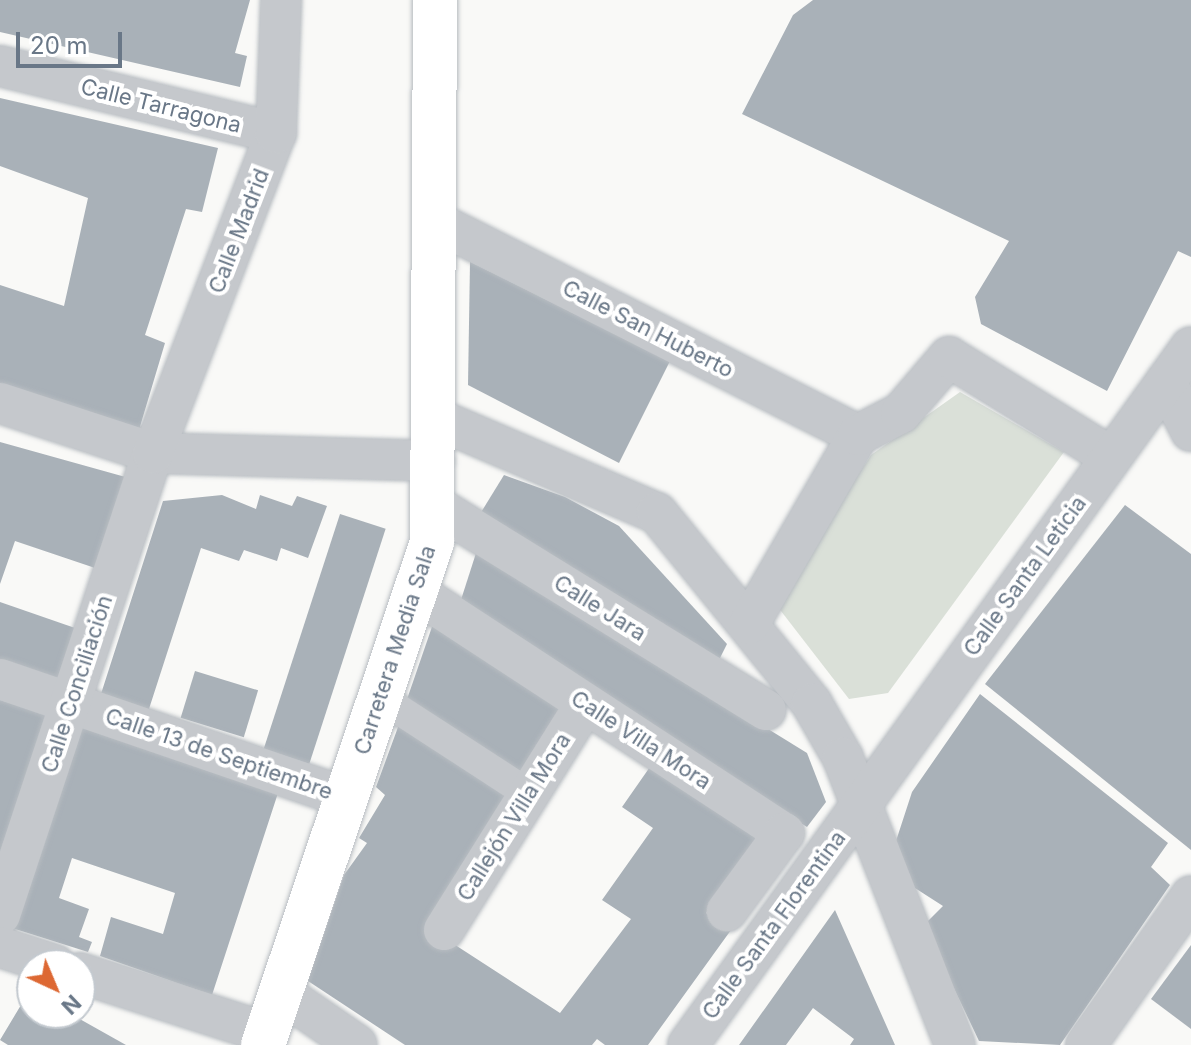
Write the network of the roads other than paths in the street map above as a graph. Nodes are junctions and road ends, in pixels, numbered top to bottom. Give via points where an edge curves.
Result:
1 (281, 0) edge
2 (435, 0) edge
3 (0, 66) edge
4 (276, 133) junction
5 (438, 223) junction
6 (1191, 347) edge
7 (1166, 382) junction
8 (0, 403) edge
9 (435, 418) junction
10 (1191, 431) edge
11 (858, 435) junction
12 (153, 453) junction
13 (1111, 457) junction
14 (435, 461) junction
15 (434, 505) junction
16 (417, 593) junction
17 (749, 624) junction
18 (0, 679) edge
19 (381, 698) junction
20 (70, 702) junction
21 (585, 704) junction
22 (766, 710) dead end
23 (529, 794) junction
24 (347, 798) junction
25 (859, 805) junction
26 (1191, 896) edge
27 (727, 911) dead end
28 (0, 915) edge
29 (444, 930) dead end
30 (96, 979) edge
31 (280, 992) junction
32 (265, 1039) edge
33 (357, 1045) edge
34 (688, 1045) edge
35 (955, 1045) edge
36 (1086, 1045) edge

1 - 4 street, Calle Madrid
2 - 5 main road, Carretera Media Sala
3 - 4 street, Calle Tarragona
4 - 12 street, Calle Madrid
5 - 9 main road, Carretera Media Sala
5 - 11 street, Calle San Huberto
6 - 7 street, Calle Santa Leticia
7 - 10 street
7 - 13 street, Calle Santa Leticia
8 - 12 street
9 - 14 main road, Carretera Media Sala
9 - 17 street via 657,513
11 - 13 street via 901,413 949,357
11 - 17 street
12 - 14 street
12 - 20 street, Calle Conciliación
13 - 25 street, Calle Santa Leticia
14 - 15 main road, Carretera Media Sala
15 - 16 main road, Carretera Media Sala via 432,542
15 - 22 street, Calle Jara
16 - 19 main road, Carretera Media Sala
16 - 21 street, Calle Villa Mora
17 - 25 street via 812,704 843,758
18 - 20 street, Calle 13 de Septiembre
19 - 23 street
19 - 24 main road, Carretera Media Sala
20 - 24 street, Calle 13 de Septiembre
20 - 28 street, Calle Conciliación
21 - 23 street, Callejón Villa Mora
21 - 27 street, Calle Villa Mora via 784,833
23 - 29 street, Callejón Villa Mora
24 - 31 main road, Carretera Media Sala
25 - 34 street, Calle Santa Florentina
25 - 35 street
26 - 36 street
30 - 32 street
31 - 32 main road, Carretera Media Sala
31 - 33 street

